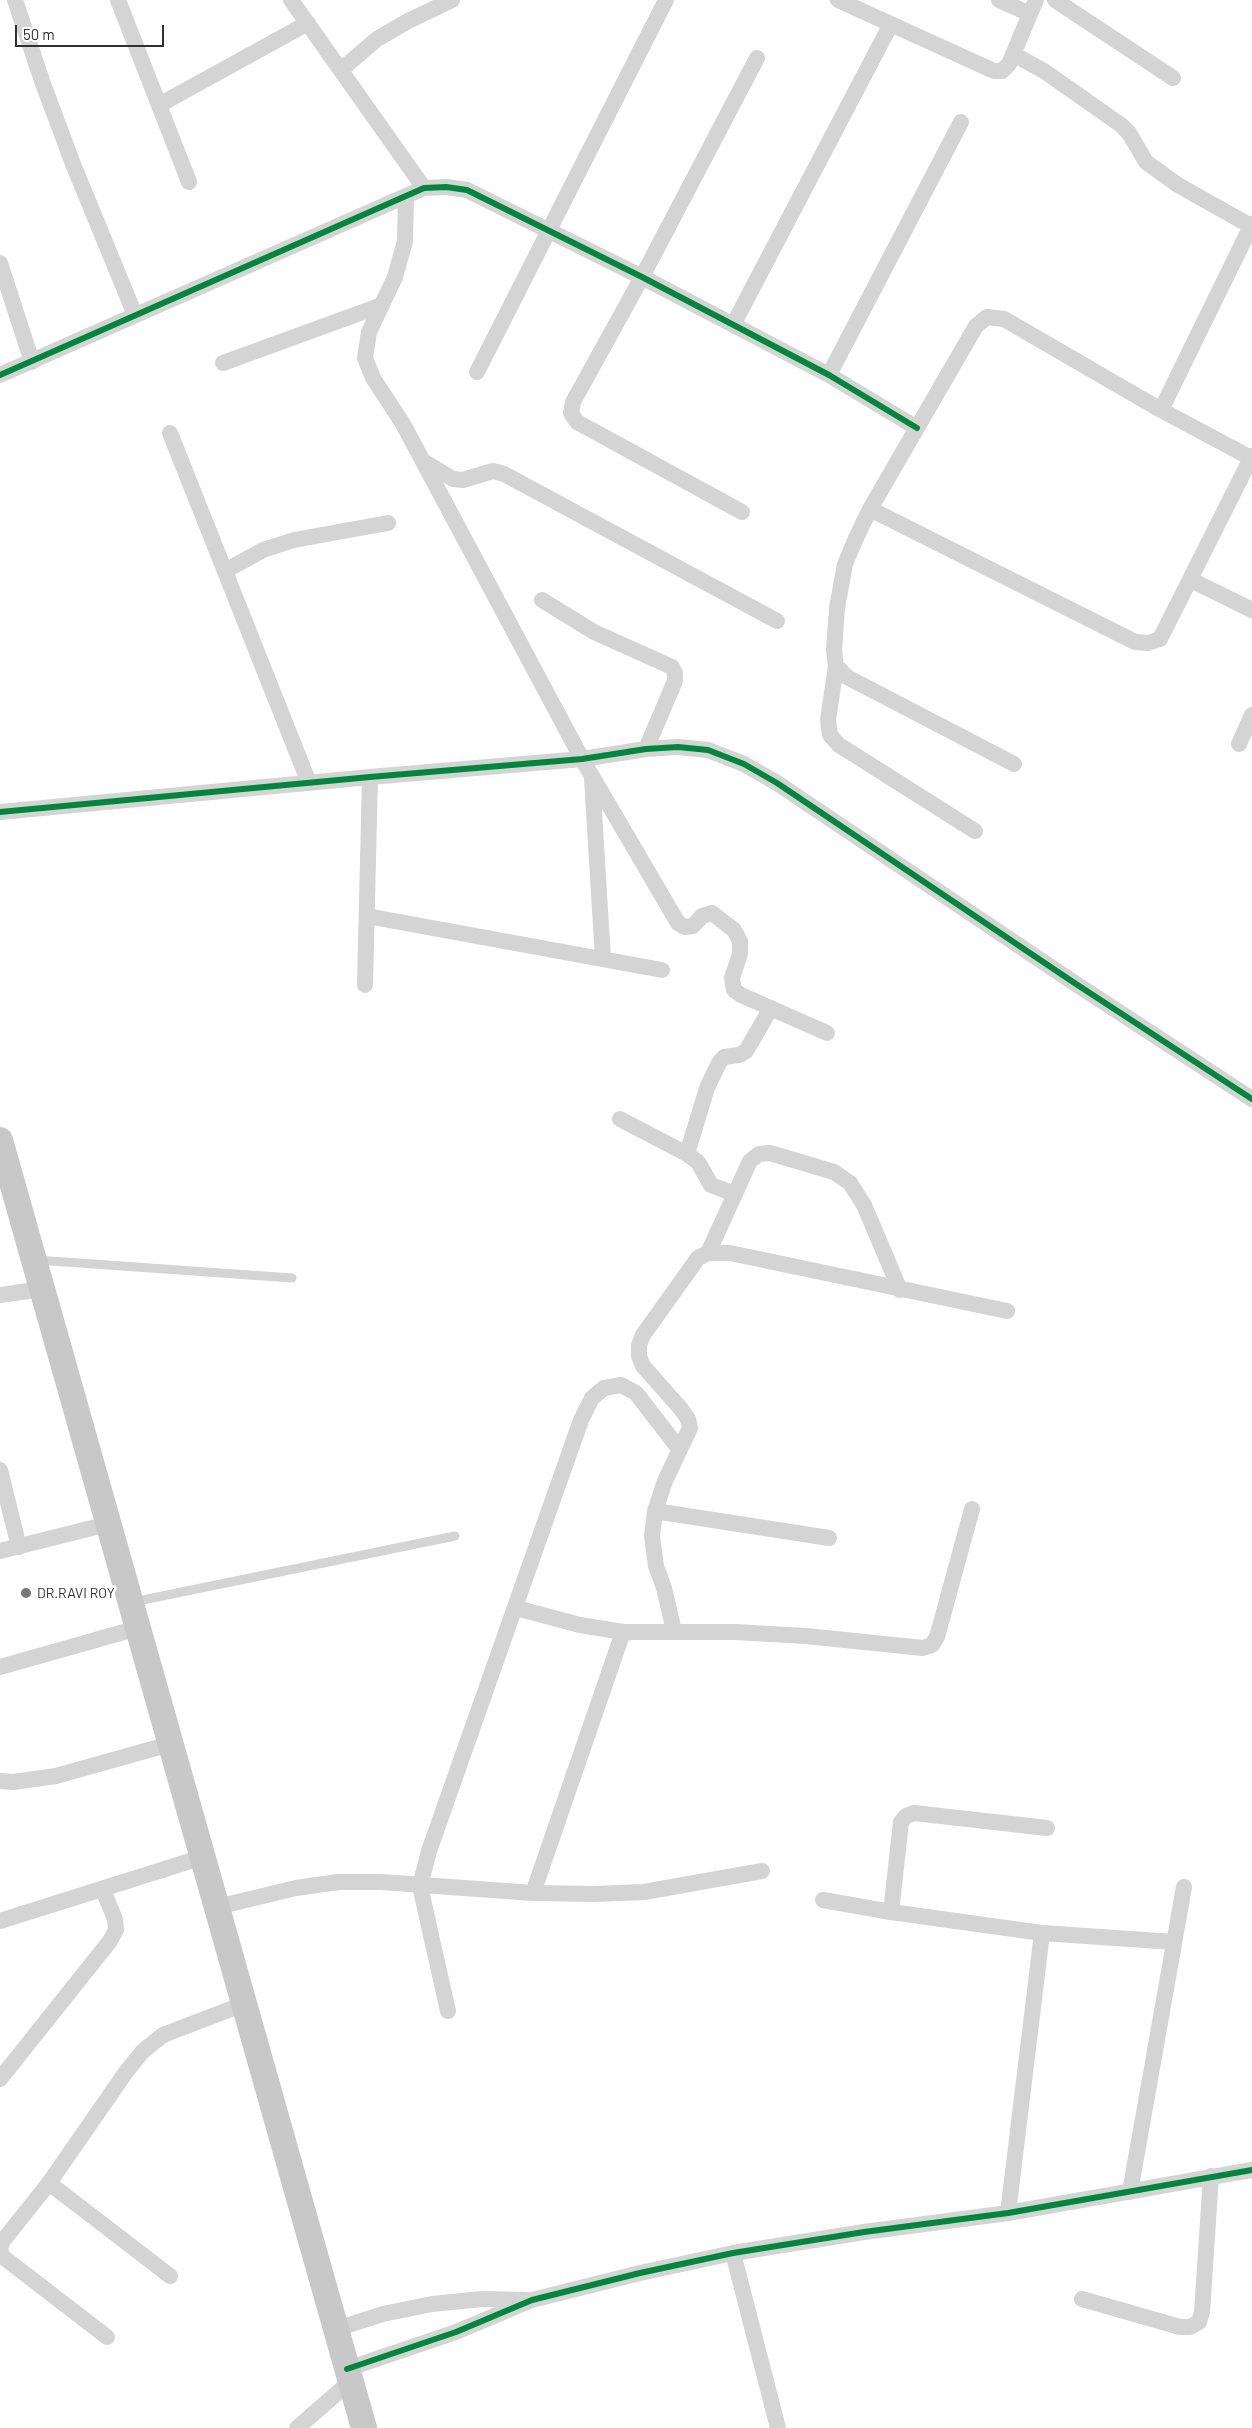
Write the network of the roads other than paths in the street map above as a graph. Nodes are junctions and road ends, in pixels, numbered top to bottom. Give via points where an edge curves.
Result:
1 (15, 0) edge
2 (118, 0) edge
3 (291, 0) edge
4 (452, 0) edge
5 (666, 0) edge
6 (838, 0) edge
7 (999, 0) edge
8 (1055, 0) edge
9 (1033, 7) edge
10 (308, 23) junction
11 (891, 24) junction
12 (1013, 54) junction
13 (757, 58) dead end
14 (341, 70) junction
15 (1173, 78) dead end
16 (159, 105) junction
17 (961, 122) dead end
18 (189, 182) dead end
19 (424, 188) junction
20 (406, 197) junction
21 (1252, 225) edge
22 (550, 231) junction
23 (0, 264) edge
24 (642, 277) junction
25 (382, 305) junction
26 (135, 315) junction
27 (733, 325) junction
28 (32, 362) junction
29 (223, 363) dead end
30 (477, 372) dead end
31 (0, 375) edge
32 (829, 375) junction
33 (1161, 410) junction
34 (916, 428) junction
35 (170, 432) dead end
36 (1252, 457) edge
37 (423, 461) junction
38 (870, 509) junction
39 (742, 512) dead end
40 (388, 523) dead end
41 (225, 571) junction
42 (1191, 580) junction
43 (542, 600) dead end
44 (1252, 610) edge
45 (777, 621) dead end
46 (836, 666) junction
47 (1252, 715) edge
48 (1240, 744) dead end
49 (646, 749) junction
50 (582, 759) junction
51 (1014, 764) dead end
52 (370, 776) junction
53 (592, 777) junction
54 (308, 783) junction
55 (0, 812) edge
56 (975, 831) dead end
57 (367, 916) junction
58 (603, 959) junction
59 (662, 970) dead end
60 (365, 985) dead end
61 (771, 1008) junction
62 (827, 1033) dead end
63 (1252, 1099) edge
64 (620, 1119) dead end
65 (0, 1140) edge
66 (687, 1154) junction
67 (735, 1194) junction
68 (708, 1252) junction
69 (34, 1260) junction
70 (292, 1278) dead end
71 (42, 1289) junction
72 (900, 1290) junction
73 (0, 1295) edge
74 (1007, 1311) dead end
75 (680, 1450) junction
76 (0, 1470) edge
77 (972, 1509) dead end
78 (655, 1511) junction
79 (108, 1524) junction
80 (455, 1536) dead end
81 (829, 1538) dead end
82 (19, 1547) junction
83 (0, 1551) edge
84 (130, 1602) junction
85 (516, 1608) junction
86 (138, 1628) junction
87 (674, 1631) junction
88 (623, 1632) junction
89 (0, 1667) edge
90 (170, 1744) junction
91 (0, 1781) edge
92 (1047, 1828) dead end
93 (203, 1857) junction
94 (762, 1871) dead end
95 (420, 1886) junction
96 (1184, 1887) dead end
97 (103, 1890) junction
98 (533, 1893) junction
99 (823, 1900) dead end
100 (217, 1907) junction
101 (891, 1912) junction
102 (0, 1921) edge
103 (1042, 1933) junction
104 (1174, 1942) junction
105 (244, 2004) junction
106 (448, 2011) dead end
107 (0, 2079) edge
108 (1252, 2170) edge
109 (1211, 2176) junction
110 (50, 2183) junction
111 (1130, 2192) junction
112 (1008, 2213) junction
113 (733, 2253) junction
114 (170, 2276) dead end
115 (1082, 2299) dead end
116 (532, 2300) junction
117 (336, 2329) junction
118 (107, 2337) dead end
119 (349, 2375) junction
120 (297, 2428) edge
121 (364, 2428) edge
122 (778, 2428) edge

1 - 26 street via 73,164
2 - 16 street
3 - 10 street
4 - 14 street via 377,39
5 - 22 street
6 - 11 street
7 - 9 street
8 - 15 street
9 - 12 street
10 - 14 street
10 - 16 street
11 - 12 street via 994,72 1009,64
11 - 27 street
12 - 21 street via 1044,71 1121,125 1146,162 1178,185
13 - 24 street
14 - 19 street
16 - 18 street
17 - 32 street
19 - 20 street
19 - 22 street via 467,190
20 - 25 street via 405,241 395,277
20 - 26 street
21 - 33 street
22 - 24 street
22 - 30 street
23 - 28 street
24 - 27 street
24 - 39 street via 573,402 572,413 577,422
25 - 29 street
25 - 37 street via 369,332 365,358
26 - 28 street
27 - 32 street
28 - 31 street
32 - 34 street
33 - 34 street via 1004,320 987,318 976,326
33 - 36 street
34 - 38 street
35 - 41 street
36 - 42 street
37 - 45 street via 453,479 463,480 493,471 504,474
37 - 50 street
38 - 42 street via 1135,642 1148,643 1160,638
38 - 46 street via 845,564 837,608
40 - 41 street via 294,540 263,550
41 - 54 street
42 - 44 street
43 - 49 street via 594,632 672,667 675,681
46 - 51 street via 847,677
46 - 56 street via 828,720 830,735 838,745
47 - 48 street
49 - 50 street
49 - 63 street via 678,746 708,750 744,764 777,783
50 - 52 street
50 - 53 street
52 - 54 street
52 - 57 street
53 - 58 street
53 - 61 street via 678,923 685,927 693,926 702,916 712,913 734,930 740,941 740,954 732,978 734,990
54 - 55 street
57 - 58 street
57 - 60 street
58 - 59 street
61 - 62 street
61 - 66 street via 746,1051 724,1057 719,1063
64 - 66 street
65 - 69 main road via 10,1189
66 - 67 street via 698,1162 711,1185
67 - 68 street
67 - 72 street via 750,1161 759,1154 770,1154 834,1172 850,1183 864,1205
68 - 72 street via 730,1253
68 - 75 street via 698,1258 639,1345 643,1366 688,1419 690,1428
69 - 70 lane
69 - 71 main road
71 - 73 street
71 - 79 main road
72 - 74 street
75 - 78 street
75 - 85 street via 636,1393 621,1385 604,1388 592,1398 581,1420
76 - 82 street
77 - 87 street via 937,1637 932,1645 923,1648 806,1636
78 - 81 street
78 - 87 street via 652,1536 656,1566
79 - 82 street
79 - 84 main road
80 - 84 lane
82 - 83 street
84 - 86 main road
85 - 88 street via 580,1625
85 - 95 street via 429,1852
86 - 89 street
86 - 90 main road
87 - 88 street
88 - 98 street
90 - 91 street via 56,1776
90 - 93 main road
92 - 101 street via 914,1813 906,1816 901,1822
93 - 97 street
93 - 100 main road
94 - 98 street via 644,1892
95 - 98 street
95 - 100 street via 338,1882 296,1888
95 - 106 street
96 - 104 street
97 - 102 street
97 - 107 street via 115,1919 116,1930 110,1942
99 - 101 street
100 - 105 main road
101 - 103 street
103 - 104 street
103 - 112 street
104 - 111 street
105 - 110 street via 163,2035 143,2051
105 - 117 main road
108 - 109 street
109 - 111 street
109 - 115 street via 1199,2322 1180,2326
110 - 114 street
110 - 118 street via 2,2242 2,2256
111 - 112 street
112 - 113 street
113 - 116 street
113 - 122 street
116 - 117 street via 482,2299 432,2304
116 - 119 street
117 - 119 main road
119 - 120 street
119 - 121 main road

